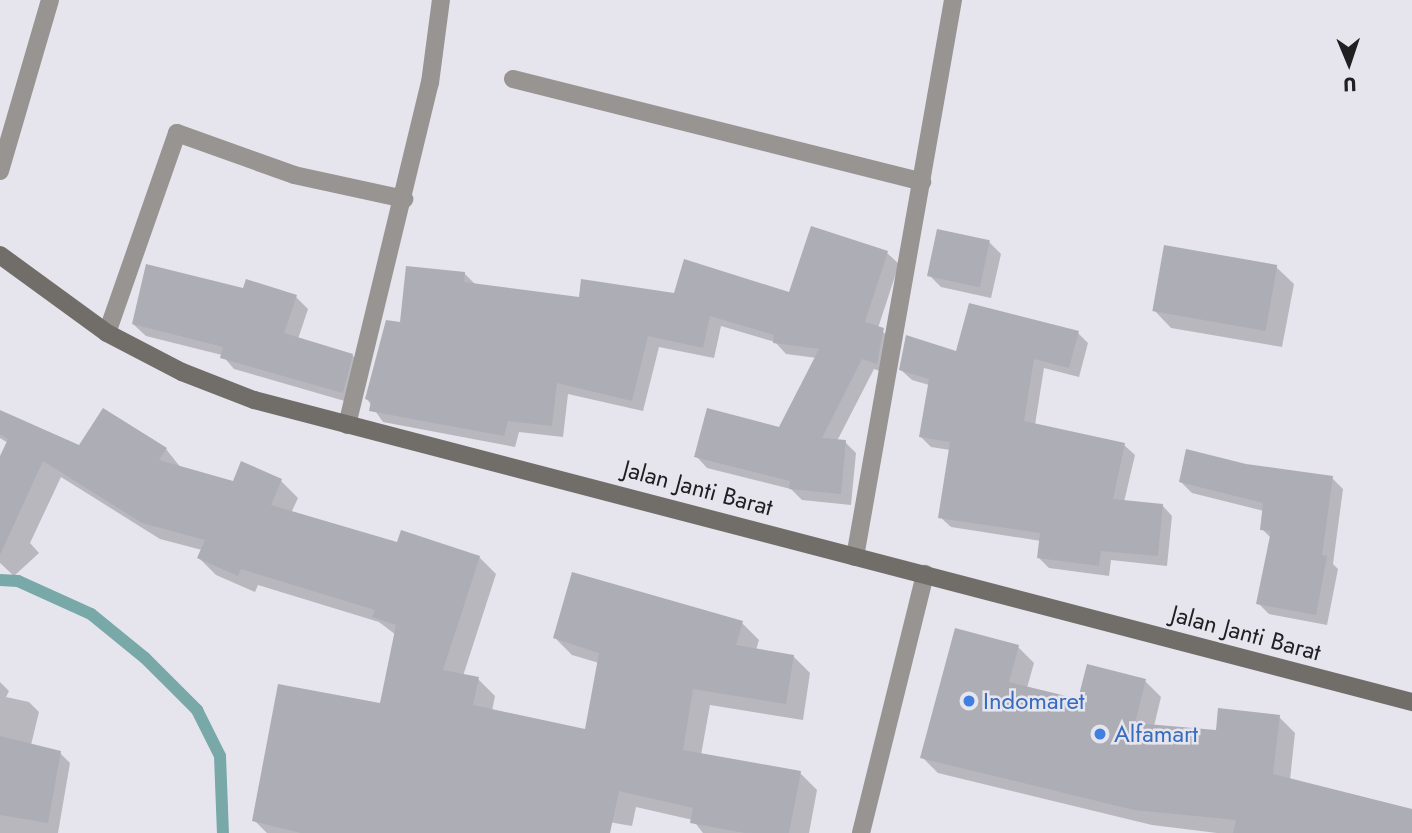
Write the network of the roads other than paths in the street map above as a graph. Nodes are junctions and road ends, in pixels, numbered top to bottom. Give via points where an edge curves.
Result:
1 (50, 0) edge
2 (441, 0) edge
3 (953, 0) edge
4 (513, 79) dead end
5 (0, 171) edge
6 (922, 182) junction
7 (404, 198) junction
8 (0, 256) edge
9 (107, 333) junction
10 (347, 425) junction
11 (855, 557) junction
12 (925, 574) junction
13 (1412, 702) edge
14 (861, 833) edge

1 - 5 street
2 - 7 street via 430,83
3 - 6 street
4 - 6 street
6 - 11 street
7 - 9 street via 294,175 177,133
7 - 10 street
8 - 9 street, Jalan Janti Barat
9 - 10 street, Jalan Janti Barat via 182,372 242,395
10 - 11 street, Jalan Janti Barat via 609,489
11 - 12 street, Jalan Janti Barat
12 - 13 street, Jalan Janti Barat
12 - 14 street

